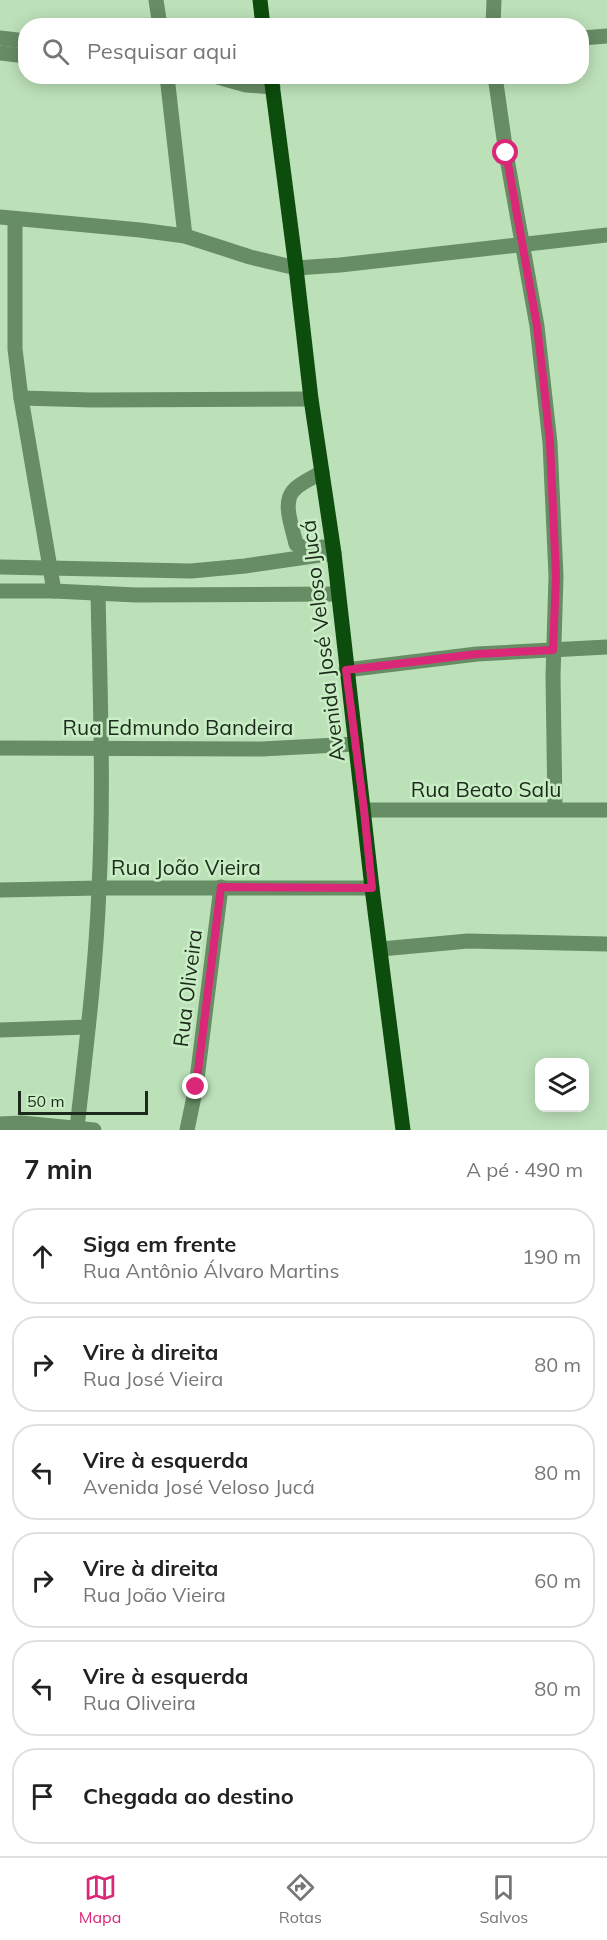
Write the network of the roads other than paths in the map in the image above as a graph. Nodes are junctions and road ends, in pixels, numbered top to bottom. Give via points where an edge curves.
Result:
1 (156, 0) edge
2 (260, 0) edge
3 (494, 0) edge
4 (159, 18) edge
5 (260, 18) edge
6 (493, 18) edge
7 (607, 36) edge
8 (589, 37) edge
9 (0, 38) edge
10 (18, 40) edge
11 (0, 53) edge
12 (18, 55) edge
13 (167, 84) edge
14 (272, 84) edge
15 (496, 84) edge
16 (7, 218) edge
17 (607, 235) edge
18 (185, 236) junction
19 (521, 245) junction
20 (296, 268) junction
21 (21, 398) junction
22 (311, 399) junction
23 (322, 472) junction
24 (334, 550) junction
25 (0, 567) edge
26 (50, 569) junction
27 (0, 591) edge
28 (54, 591) junction
29 (98, 593) junction
30 (338, 594) junction
31 (607, 647) edge
32 (553, 650) junction
33 (346, 670) junction
34 (356, 744) junction
35 (0, 748) edge
36 (101, 748) junction
37 (555, 809) junction
38 (364, 810) junction
39 (607, 810) edge
40 (221, 887) junction
41 (99, 888) junction
42 (372, 888) junction
43 (0, 890) edge
44 (607, 944) edge
45 (381, 949) junction
46 (88, 1027) junction
47 (0, 1030) edge
48 (0, 1124) edge
49 (69, 1128) edge
50 (94, 1130) edge
51 (187, 1130) edge
52 (403, 1130) edge

1 - 4 street
2 - 5 main road
3 - 6 street
7 - 8 street
9 - 10 street
11 - 12 street
13 - 18 street
14 - 20 main road, Avenida José Veloso Jucá
15 - 19 street
16 - 18 street
16 - 21 street
17 - 19 street
18 - 20 street
19 - 20 street
19 - 32 street via 537,326 550,443 556,576
20 - 22 main road, Avenida José Veloso Jucá
21 - 22 street
21 - 26 street
22 - 23 main road, Avenida José Veloso Jucá
23 - 24 main road, Avenida José Veloso Jucá
23 - 24 street via 293,491 288,501 289,512 296,543 306,549
24 - 26 street via 191,571
24 - 30 main road, Avenida José Veloso Jucá
25 - 26 street
26 - 28 street
27 - 28 street
28 - 29 street
29 - 30 street
29 - 36 street
30 - 33 main road, Avenida José Veloso Jucá
31 - 32 street
32 - 33 street via 477,654
32 - 37 street
33 - 34 main road, Avenida José Veloso Jucá
34 - 36 street, Rua Edmundo Bandeira via 262,749
34 - 38 main road, Avenida José Veloso Jucá
35 - 36 street, Rua Edmundo Bandeira
36 - 41 street
37 - 38 street, Rua Beato Salu
37 - 39 street, Rua Beato Salu
38 - 42 main road, Avenida José Veloso Jucá
40 - 41 street, Rua João Vieira
40 - 42 street, Rua João Vieira
40 - 51 street, Rua Oliveira
41 - 43 street, Rua João Vieira
41 - 46 street
42 - 45 main road, Avenida José Veloso Jucá
44 - 45 street via 468,941
45 - 52 main road, Avenida José Veloso Jucá
46 - 47 street
46 - 49 street
48 - 49 street
49 - 50 street

